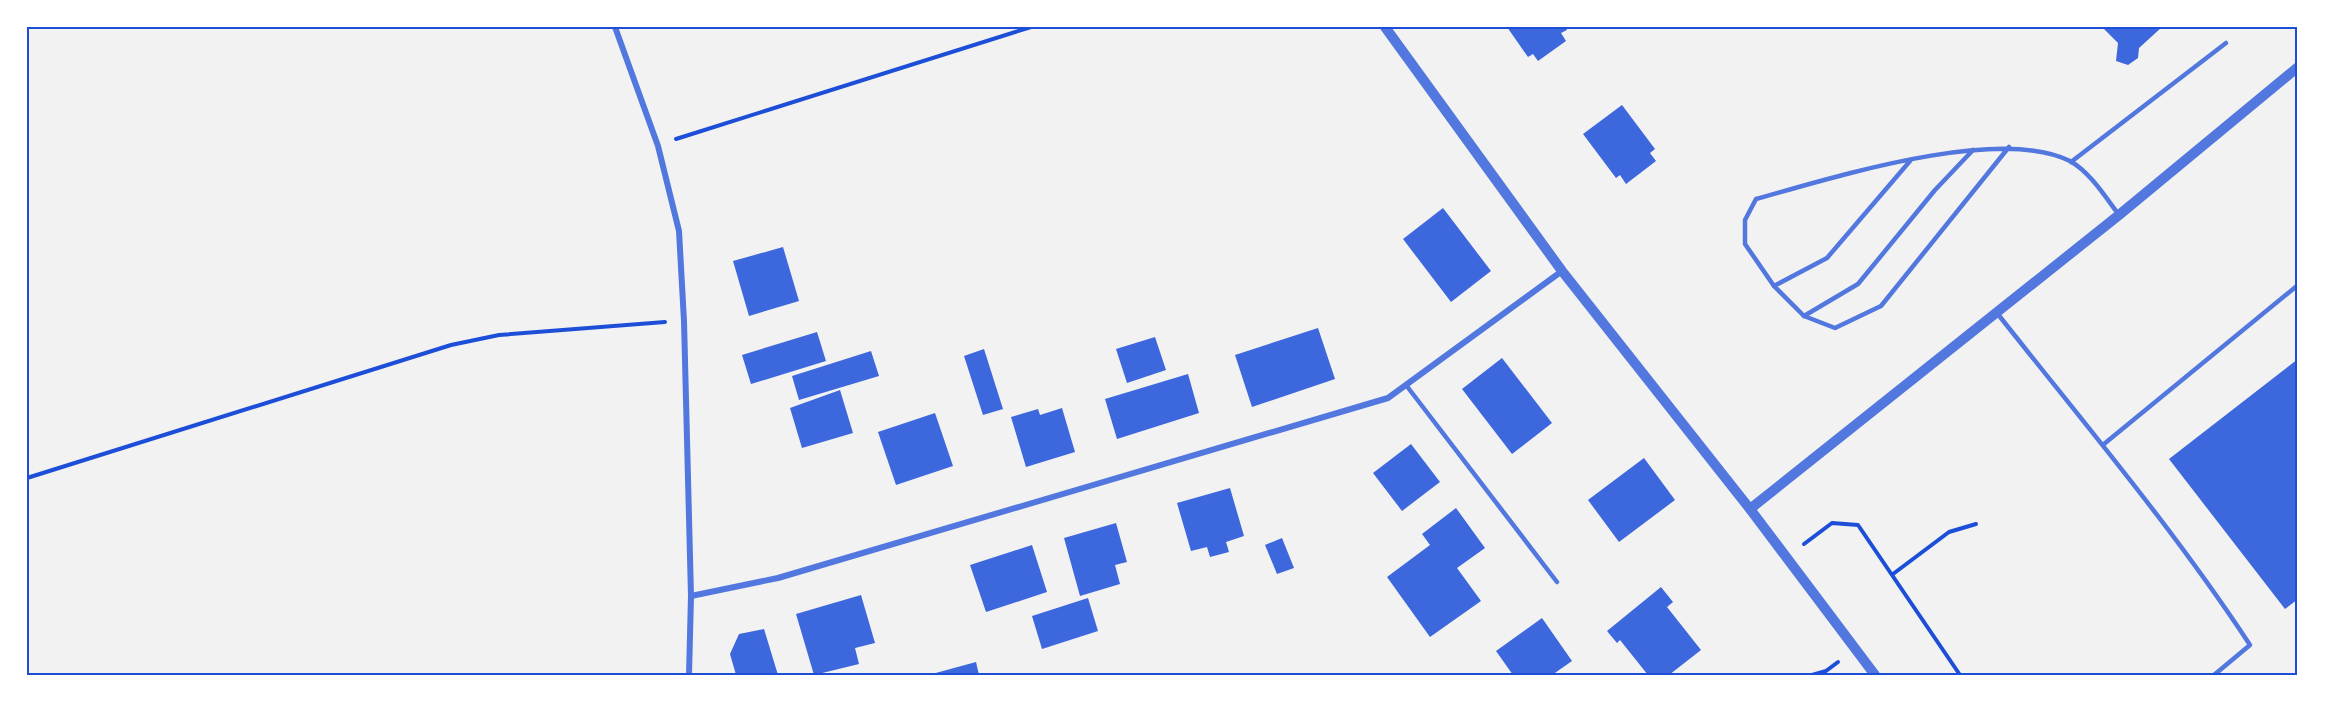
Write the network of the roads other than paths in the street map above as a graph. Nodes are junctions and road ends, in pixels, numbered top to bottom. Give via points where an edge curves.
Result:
1 (615, 27) edge
2 (1385, 27) edge
3 (2226, 43) dead end
4 (2298, 67) edge
5 (2009, 147) junction
6 (1973, 150) junction
7 (1910, 161) junction
8 (2072, 162) junction
9 (2120, 215) junction
10 (1562, 271) junction
11 (2298, 285) edge
12 (1774, 286) junction
13 (1997, 313) junction
14 (1804, 316) junction
15 (1406, 385) junction
16 (2104, 444) junction
17 (1750, 509) junction
18 (1557, 582) dead end
19 (691, 596) junction
20 (689, 675) edge
21 (1875, 675) edge
22 (2214, 675) edge

1 - 19 street via 658,146 679,231
2 - 10 street
3 - 8 lane
4 - 9 street
5 - 6 lane
5 - 8 lane
5 - 14 lane via 1881,306 1835,328
6 - 7 lane
6 - 14 lane via 1858,284
7 - 12 lane via 1827,258
7 - 12 lane via 1756,199 1744,220 1745,244
8 - 9 lane
9 - 13 street
10 - 15 street
10 - 17 street
11 - 16 lane
12 - 14 lane
13 - 16 lane
13 - 17 street
15 - 18 lane
15 - 19 street via 1388,398 778,578
16 - 22 lane via 2220,598 2250,645
17 - 21 street
19 - 20 street

